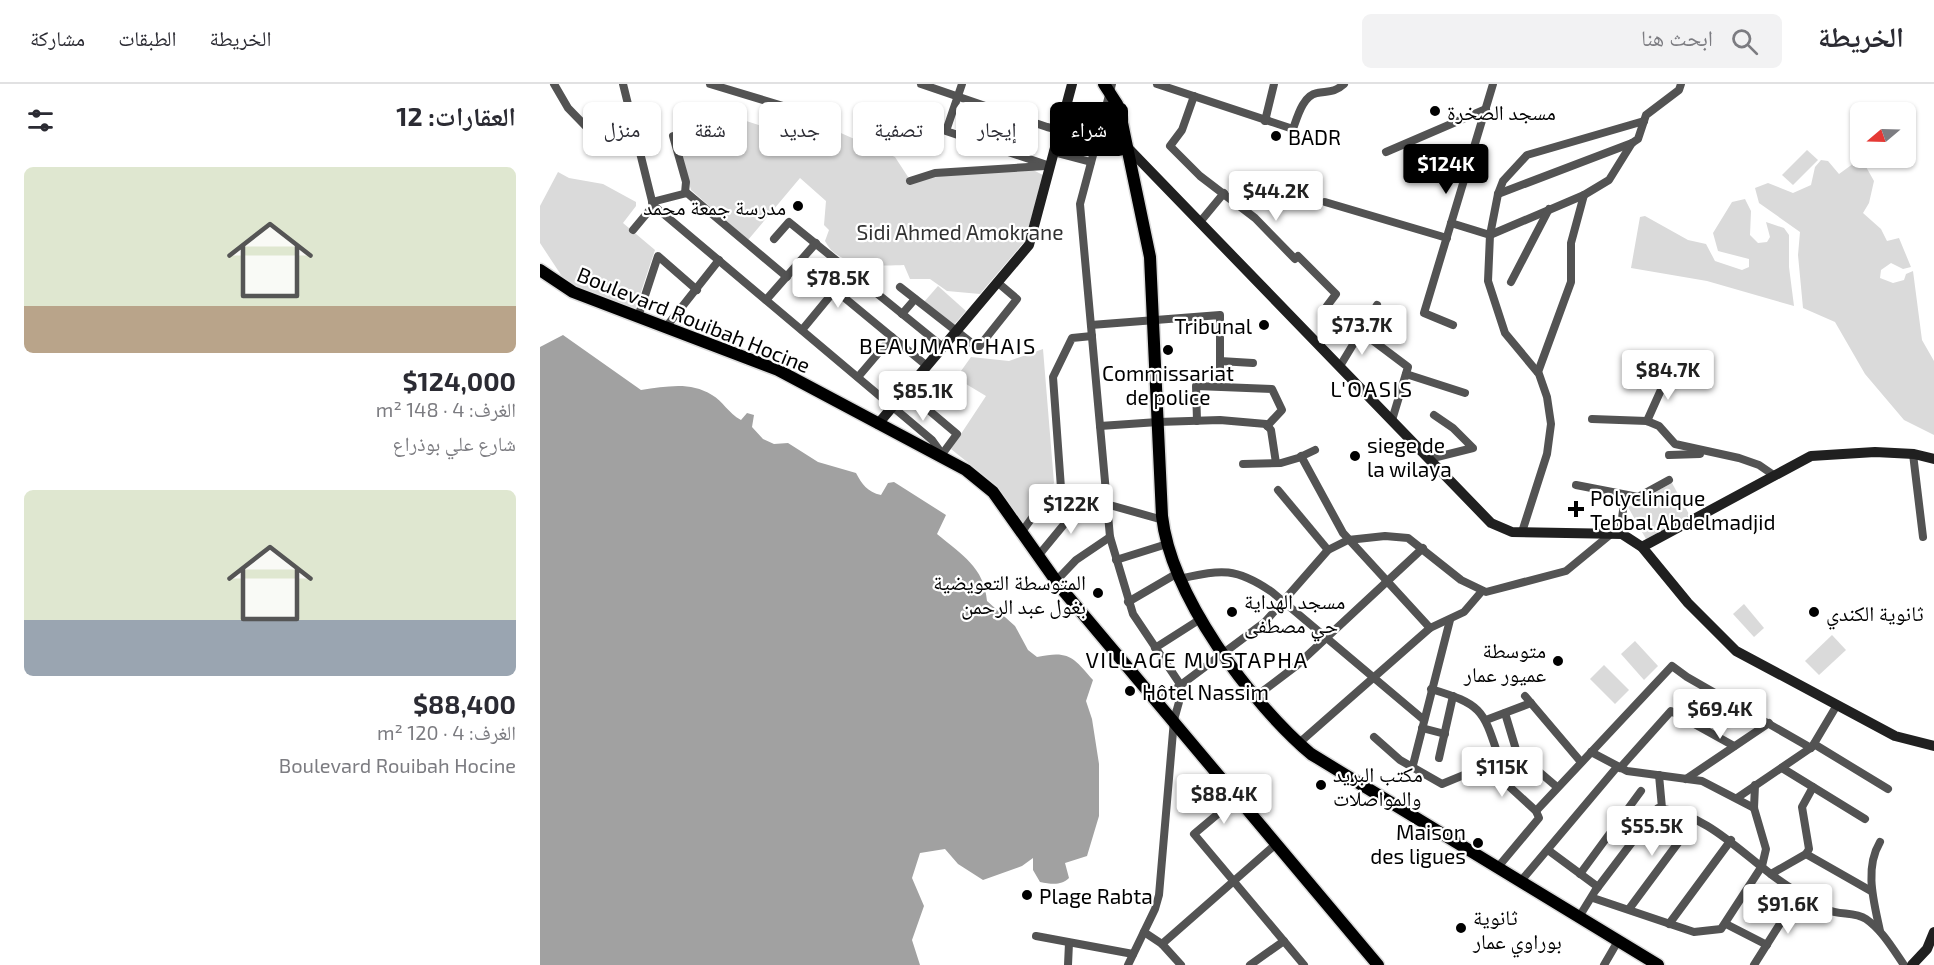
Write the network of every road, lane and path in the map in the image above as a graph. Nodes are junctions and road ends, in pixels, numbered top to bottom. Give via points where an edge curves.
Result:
1 (554, 84) edge
2 (623, 84) edge
3 (710, 84) edge
4 (921, 84) edge
5 (962, 84) edge
6 (1072, 84) edge
7 (1160, 84) edge
8 (1274, 84) edge
9 (1344, 84) edge
10 (1493, 84) edge
11 (1681, 84) edge
12 (723, 86) edge
13 (1108, 87) edge
14 (958, 96) junction
15 (1194, 96) junction
16 (773, 102) edge
17 (1067, 102) edge
18 (1105, 102) edge
19 (1114, 102) edge
20 (1486, 109) junction
21 (1265, 121) junction
22 (1644, 121) junction
23 (583, 123) edge
24 (1050, 127) edge
25 (1632, 143) junction
26 (1128, 148) edge
27 (1128, 152) edge
28 (1386, 152) dead end
29 (679, 156) edge
30 (1052, 156) edge
31 (1068, 156) edge
32 (1093, 156) edge
33 (1091, 162) junction
34 (1050, 166) junction
35 (910, 181) dead end
36 (686, 193) junction
37 (1224, 193) junction
38 (1498, 194) junction
39 (1584, 195) junction
40 (1325, 202) dead end
41 (653, 204) junction
42 (1549, 209) junction
43 (1200, 222) junction
44 (1451, 223) junction
45 (633, 230) dead end
46 (1490, 235) junction
47 (1447, 238) junction
48 (774, 239) dead end
49 (816, 243) junction
50 (719, 260) junction
51 (800, 261) junction
52 (540, 270) edge
53 (787, 277) junction
54 (997, 282) junction
55 (1511, 282) dead end
56 (900, 286) dead end
57 (697, 290) junction
58 (835, 290) junction
59 (915, 299) junction
60 (766, 300) junction
61 (1377, 305) dead end
62 (902, 314) junction
63 (638, 317) junction
64 (1155, 320) junction
65 (1091, 325) junction
66 (1453, 325) dead end
67 (666, 327) junction
68 (802, 330) junction
69 (1362, 331) junction
70 (955, 332) junction
71 (1092, 336) junction
72 (892, 337) junction
73 (942, 347) junction
74 (1639, 360) dead end
75 (1220, 361) junction
76 (1253, 363) dead end
77 (927, 366) junction
78 (1340, 366) junction
79 (1538, 372) junction
80 (1669, 372) junction
81 (1220, 373) dead end
82 (1406, 374) junction
83 (858, 378) junction
84 (1699, 381) dead end
85 (906, 391) junction
86 (1465, 393) dead end
87 (893, 407) junction
88 (1434, 415) dead end
89 (1592, 419) dead end
90 (1392, 420) junction
91 (1197, 421) junction
92 (1647, 421) junction
93 (1158, 422) junction
94 (878, 424) junction
95 (1100, 426) junction
96 (1267, 426) junction
97 (1315, 450) dead end
98 (1708, 453) junction
99 (1912, 454) junction
100 (1669, 455) dead end
101 (944, 456) junction
102 (1301, 456) junction
103 (1429, 459) junction
104 (1934, 459) edge
105 (1276, 463) junction
106 (1243, 464) dead end
107 (1775, 476) junction
108 (1669, 480) dead end
109 (1576, 485) dead end
110 (1060, 488) junction
111 (1278, 490) dead end
112 (1625, 495) junction
113 (1092, 500) junction
114 (1108, 505) junction
115 (1163, 520) junction
116 (1522, 532) junction
117 (1021, 533) junction
118 (1615, 534) junction
119 (1934, 534) edge
120 (1110, 537) junction
121 (1348, 540) junction
122 (1167, 544) junction
123 (1642, 547) junction
124 (1423, 548) junction
125 (1328, 550) junction
126 (1038, 556) junction
127 (1116, 560) junction
128 (1177, 576) junction
129 (1056, 581) junction
130 (1387, 582) junction
131 (1482, 591) junction
132 (1128, 602) junction
133 (1283, 603) junction
134 (1202, 618) junction
135 (1450, 620) junction
136 (1430, 628) junction
137 (1326, 638) junction
138 (1155, 648) junction
139 (1224, 654) junction
140 (1373, 678) junction
141 (1180, 684) junction
142 (1431, 689) junction
143 (1453, 696) junction
144 (1525, 696) dead end
145 (1255, 697) junction
146 (1158, 702) junction
147 (1531, 703) junction
148 (1837, 705) junction
149 (1505, 712) junction
150 (1174, 720) junction
151 (1486, 720) junction
152 (1768, 723) junction
153 (1423, 724) junction
154 (1444, 734) junction
155 (1374, 737) dead end
156 (1299, 744) junction
157 (1734, 746) junction
158 (1812, 746) junction
159 (1934, 746) edge
160 (1591, 752) junction
161 (1517, 753) junction
162 (1439, 758) dead end
163 (1500, 761) junction
164 (1581, 762) junction
165 (1413, 765) junction
166 (1487, 766) junction
167 (1618, 768) junction
168 (1782, 768) junction
169 (1659, 775) junction
170 (1686, 779) junction
171 (1755, 785) junction
172 (1557, 787) junction
173 (1813, 787) junction
174 (1888, 789) dead end
175 (1641, 791) dead end
176 (1238, 797) junction
177 (1737, 798) junction
178 (1662, 808) junction
179 (1754, 808) junction
180 (1536, 811) junction
181 (1865, 819) dead end
182 (1695, 820) junction
183 (1731, 840) junction
184 (1881, 842) dead end
185 (1276, 844) junction
186 (1548, 850) junction
187 (1806, 854) junction
188 (1762, 866) junction
189 (1498, 867) junction
190 (1580, 874) junction
191 (1771, 874) junction
192 (1233, 881) junction
193 (1521, 882) junction
194 (1598, 887) junction
195 (1871, 891) junction
196 (1800, 892) junction
197 (1593, 898) junction
198 (1629, 909) junction
199 (1579, 917) junction
200 (1669, 924) junction
201 (1726, 924) junction
202 (1144, 932) junction
203 (1934, 932) edge
204 (1881, 933) junction
205 (1036, 936) dead end
206 (1284, 941) junction
207 (1618, 941) junction
208 (1069, 943) junction
209 (1162, 944) junction
210 (1767, 945) junction
211 (1133, 954) junction
212 (1068, 965) edge
213 (1128, 965) edge
214 (1181, 965) edge
215 (1250, 965) edge
216 (1304, 965) edge
217 (1378, 965) edge
218 (1604, 965) edge
219 (1658, 965) edge
220 (1754, 965) edge
221 (1904, 965) edge
222 (1912, 965) edge

1 - 23 street
2 - 41 street
3 - 12 street
4 - 14 street
5 - 14 street
6 - 17 main road
7 - 15 street
8 - 21 street
9 - 21 street via 1335,91 1308,98 1293,129
10 - 20 street
11 - 22 street
12 - 16 street
13 - 18 street
13 - 19 main road
14 - 24 street
14 - 34 street via 946,131
15 - 21 street
15 - 37 street via 1182,130 1170,146
20 - 28 street
20 - 44 street
22 - 25 street via 1638,139
22 - 38 street via 1527,155 1503,181
25 - 38 street
25 - 39 street via 1609,180
26 - 43 main road
27 - 64 main road via 1150,257
29 - 36 street
30 - 34 main road
31 - 33 street
32 - 33 street
33 - 65 street via 1080,204
34 - 35 street via 932,173
34 - 54 main road via 1029,245
36 - 41 street
36 - 53 street
37 - 43 street
37 - 69 street via 1255,218 1294,260 1299,256 1323,279 1336,294 1327,306
38 - 46 street
39 - 42 street
39 - 79 street via 1571,243 1571,282
40 - 47 street
41 - 45 street
41 - 50 street
42 - 46 street
42 - 55 street
43 - 78 main road
44 - 46 street
44 - 47 street
46 - 79 street via 1488,281 1502,327
47 - 66 street via 1424,312
48 - 49 street via 789,222
49 - 51 street
49 - 62 street
50 - 57 street
50 - 60 street
51 - 53 street
51 - 58 street
52 - 63 main road, Boulevard Rouibah Hocine via 567,289
53 - 60 street
54 - 70 main road
54 - 70 street via 1017,299 978,348
56 - 59 street
57 - 63 street via 658,256
57 - 67 street
58 - 68 street
58 - 72 street
59 - 62 street
59 - 70 street
60 - 68 street
61 - 69 street
62 - 73 street
63 - 67 main road, Boulevard Rouibah Hocine
64 - 65 street
64 - 75 street via 1220,315
64 - 93 main road
65 - 71 street
67 - 94 main road, Boulevard Rouibah Hocine via 752,358
68 - 83 street
69 - 78 street
69 - 82 street via 1408,367
70 - 73 main road
71 - 95 street
71 - 110 street via 1072,338 1053,377
72 - 77 street
72 - 83 street
73 - 77 main road
74 - 80 street via 1668,362
75 - 76 street
75 - 81 street
77 - 85 main road
78 - 90 main road
79 - 116 street via 1547,397 1551,434
80 - 84 street
80 - 92 street
82 - 86 street
82 - 90 street
83 - 87 street
85 - 87 main road
85 - 101 street via 957,434
87 - 94 main road
87 - 101 street via 932,440
88 - 103 street via 1473,448
89 - 92 street
90 - 103 main road
91 - 93 street
91 - 96 street
91 - 96 street via 1196,386 1272,389 1282,410
92 - 98 street via 1659,426 1675,444
93 - 95 street
93 - 115 main road
94 - 101 main road, Boulevard Rouibah Hocine
95 - 114 street
96 - 105 street
97 - 102 street
98 - 100 street
98 - 107 street via 1739,458
99 - 104 main road
99 - 107 main road via 1811,456
99 - 119 street via 1921,537
101 - 117 main road, Boulevard Rouibah Hocine via 993,492
102 - 105 street
102 - 121 street
103 - 116 main road via 1491,523 1506,531
105 - 106 street
107 - 123 main road
108 - 112 street via 1638,497
109 - 112 street
110 - 113 street
110 - 117 street via 1053,489
111 - 125 street
112 - 118 street
113 - 114 street
113 - 126 street via 1066,522
114 - 115 street
114 - 120 street
115 - 122 main road
116 - 118 main road
117 - 126 main road, Boulevard Rouibah Hocine
118 - 123 main road
118 - 131 street via 1566,571
120 - 127 street
120 - 129 street via 1076,560
121 - 124 street via 1402,536
121 - 125 street
121 - 130 street
122 - 127 street
122 - 128 main road
123 - 148 main road via 1688,603 1736,651
124 - 130 street
124 - 131 street via 1461,580
125 - 133 street
126 - 129 main road, Boulevard Rouibah Hocine
127 - 132 street
128 - 132 street
128 - 133 street via 1233,571 1254,580
128 - 134 main road
129 - 146 main road, Boulevard Rouibah Hocine
130 - 136 street
130 - 137 street
131 - 135 street via 1464,612
132 - 138 street
133 - 137 street
133 - 139 street
134 - 138 street
134 - 139 main road
135 - 136 street
135 - 142 street
136 - 140 street
137 - 140 street
137 - 145 street
138 - 141 street
139 - 141 street
139 - 145 main road
140 - 153 street
140 - 156 street
141 - 146 street
141 - 150 street
142 - 143 street
142 - 153 street
143 - 151 street via 1475,706
143 - 154 street
144 - 147 street
145 - 156 main road
146 - 150 main road, Boulevard Rouibah Hocine
147 - 149 street
147 - 164 street
148 - 158 street
148 - 159 main road via 1900,739
149 - 151 street
149 - 161 street
150 - 176 main road, Boulevard Rouibah Hocine
150 - 202 street via 1160,888
151 - 163 street
152 - 157 street
152 - 158 street
152 - 160 street via 1672,666
153 - 154 street
153 - 165 street
154 - 162 street
155 - 165 street via 1400,760
156 - 189 main road via 1331,768
157 - 167 street via 1671,711
157 - 170 street
158 - 168 street
158 - 174 street
160 - 164 street
160 - 167 street
161 - 163 street
161 - 172 street
163 - 166 street
164 - 172 street
165 - 166 street via 1442,783
166 - 180 street
167 - 169 street
167 - 186 street
168 - 171 street
168 - 173 street
169 - 170 street
169 - 178 street
170 - 177 street via 1702,781
171 - 177 street
171 - 179 street
172 - 180 street
173 - 181 street
173 - 187 street via 1802,807 1809,849
175 - 190 street
176 - 185 main road, Boulevard Rouibah Hocine
176 - 192 street via 1194,834
177 - 179 street
178 - 182 street
178 - 194 street via 1658,808
179 - 188 street via 1766,849
180 - 189 street via 1539,818
182 - 183 street
182 - 198 street
183 - 188 street
183 - 200 street
184 - 195 street via 1875,851
185 - 192 street
185 - 217 main road, Boulevard Rouibah Hocine
186 - 190 street
186 - 193 street
187 - 191 street
187 - 195 street
188 - 191 street
188 - 201 street
189 - 193 main road
190 - 194 street
191 - 196 street
192 - 206 street
192 - 209 street
193 - 199 main road
194 - 197 street
195 - 204 street
196 - 204 street via 1828,910 1857,914
196 - 210 street
197 - 198 street
197 - 199 street
198 - 200 street
199 - 207 main road
200 - 201 street via 1701,932 1717,931
201 - 210 street
202 - 209 street
202 - 211 street
203 - 222 main road via 1927,949
204 - 221 street
205 - 208 street
206 - 215 street
206 - 216 street
207 - 218 street
207 - 219 main road
208 - 211 street
208 - 212 street
209 - 214 street
210 - 220 street
211 - 213 street

